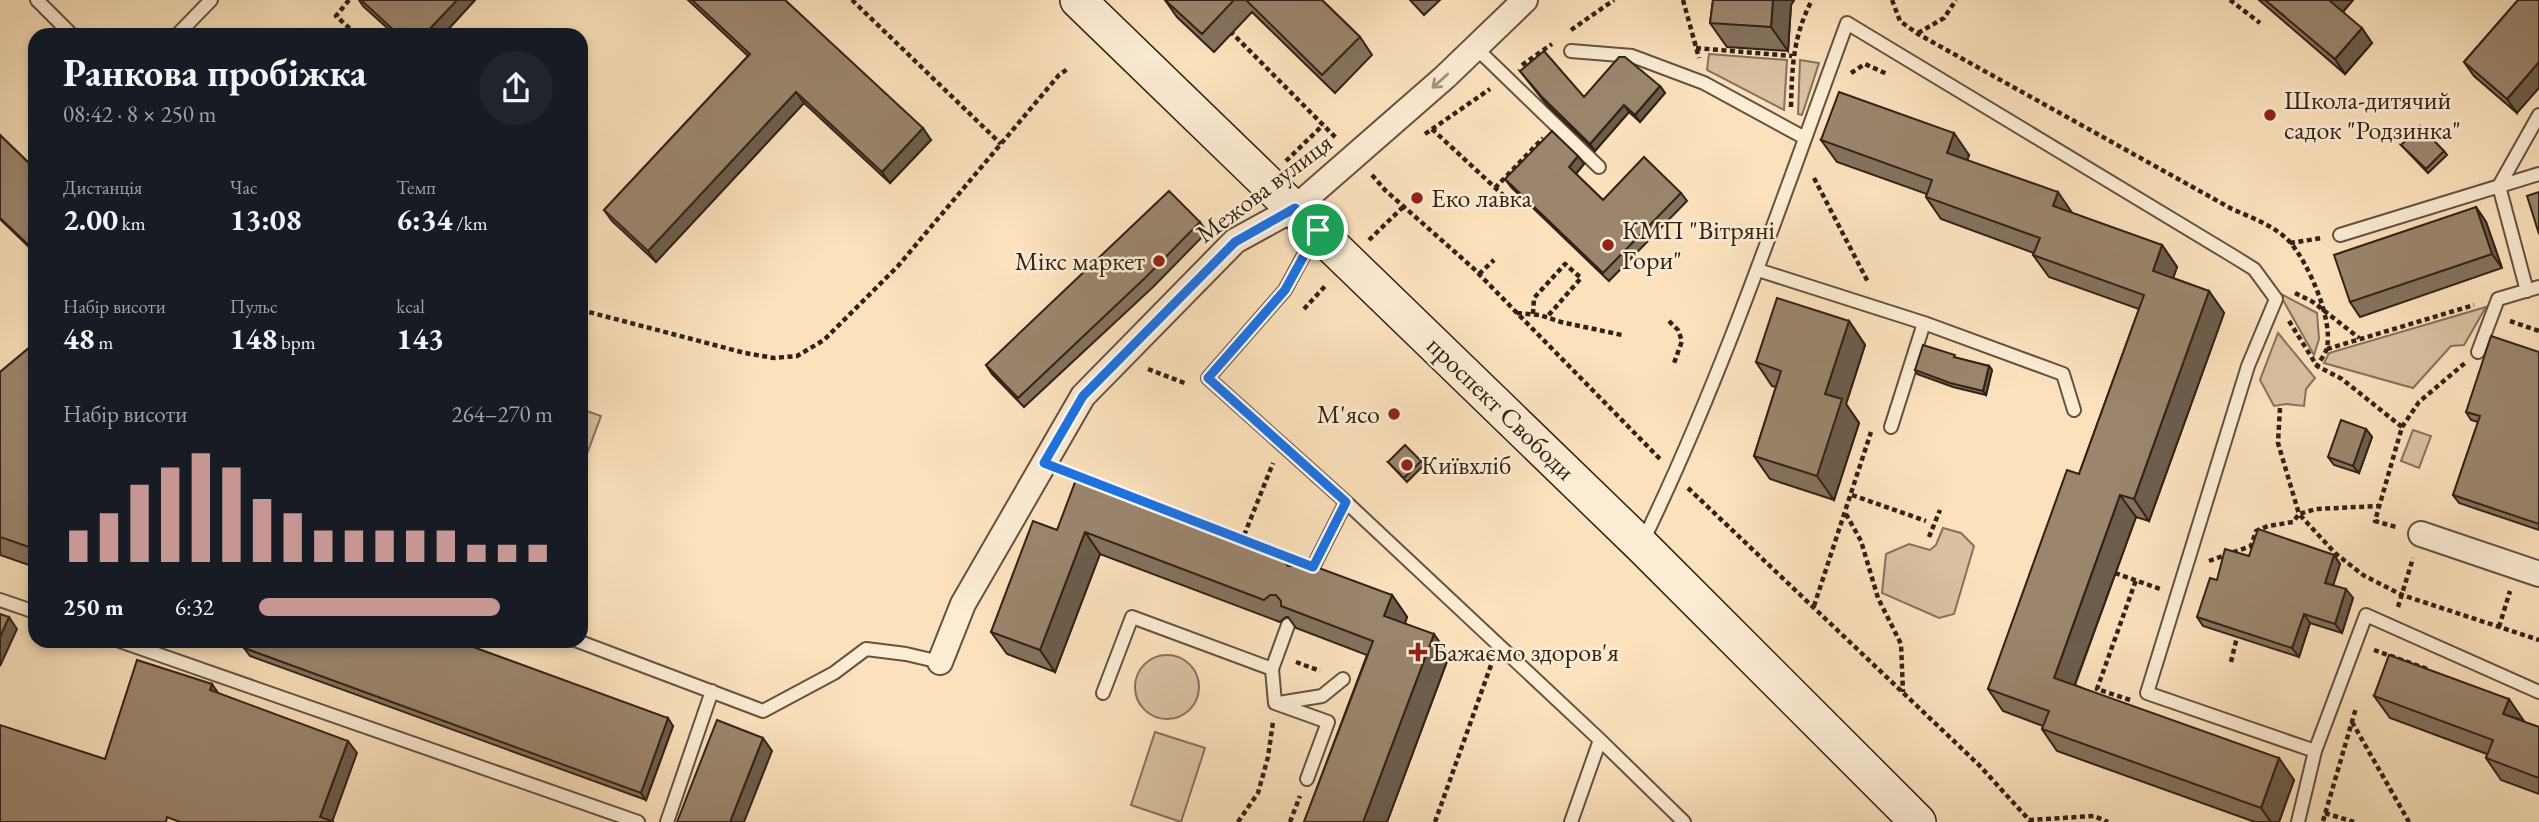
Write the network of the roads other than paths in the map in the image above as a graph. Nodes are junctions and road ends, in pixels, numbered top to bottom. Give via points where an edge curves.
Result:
1 (37, 0) edge
2 (211, 0) edge
3 (1078, 0) edge
4 (1525, 0) edge
5 (65, 28) edge
6 (184, 28) edge
7 (1475, 47) junction
8 (1571, 51) dead end
9 (2539, 115) edge
10 (1805, 138) junction
11 (1599, 167) dead end
12 (2539, 174) edge
13 (2498, 186) junction
14 (1307, 219) junction
15 (2340, 235) road end
16 (1758, 270) junction
17 (2533, 289) edge
18 (1924, 323) junction
19 (2477, 352) road end
20 (2074, 410) dead end
21 (1891, 427) dead end
22 (1346, 502) junction
23 (2420, 534) road end
24 (1642, 545) junction
25 (2528, 570) edge
26 (1307, 580) edge
27 (0, 600) edge
28 (28, 610) edge
29 (1288, 625) edge
30 (588, 645) edge
31 (140, 648) edge
32 (940, 662) joint
33 (1272, 669) junction
34 (1343, 679) dead end
35 (712, 691) junction
36 (2539, 692) edge
37 (1103, 693) dead end
38 (1275, 703) junction
39 (1600, 740) junction
40 (2315, 751) junction
41 (1307, 779) dead end
42 (1671, 817) edge
43 (638, 822) edge
44 (667, 822) edge
45 (1571, 822) edge
46 (1684, 822) edge
47 (1918, 822) edge
48 (2298, 822) edge

1 - 5 lane
2 - 6 lane
3 - 14 street, проспект Свободи
4 - 7 street, Межова вулиця
7 - 11 lane
7 -> 14 street, Межова вулиця
8 - 10 lane via 1644,60 1704,83
9 - 13 lane
10 - 16 lane
10 - 40 lane via 1847,23 2254,269 2276,299 2248,366 2147,693
12 - 13 lane
13 - 15 lane
13 - 17 lane
14 - 22 lane via 1285,290 1208,378
14 - 24 street, проспект Свободи
14 - 32 street, Межова вулиця via 1235,242 1083,396 963,604
16 - 18 lane
16 - 24 lane
17 - 19 lane via 2498,299
18 - 20 lane via 2063,374
18 - 21 lane
22 - 26 lane
22 - 39 lane
23 - 25 street
24 - 47 street, проспект Свободи
27 - 28 lane
29 - 33 lane
30 - 35 lane
31 - 43 lane
32 - 35 lane via 866,649 834,673 763,711
33 - 37 lane via 1132,617
33 - 38 lane
34 - 38 lane via 1322,696
35 - 44 lane
36 - 40 lane via 2366,615
38 - 41 lane via 1328,722
39 - 42 lane
39 - 45 lane
40 - 48 lane
42 - 46 lane

